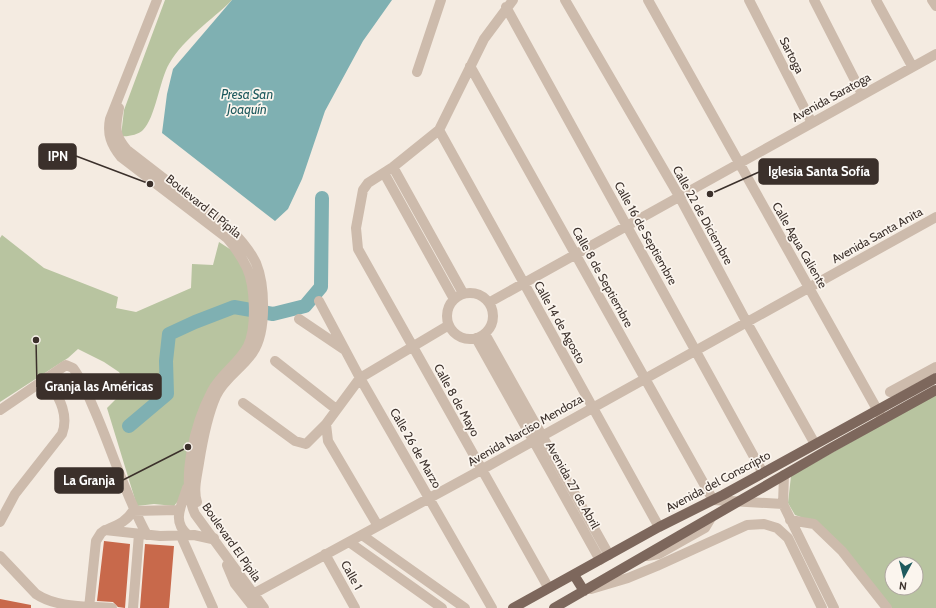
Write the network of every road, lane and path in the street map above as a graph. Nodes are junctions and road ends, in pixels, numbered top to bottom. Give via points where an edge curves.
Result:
1 (157, 0) edge
2 (161, 0) edge
3 (441, 0) edge
4 (566, 0) edge
5 (648, 0) edge
6 (749, 0) edge
7 (814, 0) edge
8 (876, 0) edge
9 (932, 0) edge
10 (509, 3) edge
11 (936, 6) edge
12 (936, 54) edge
13 (470, 66) junction
14 (912, 66) junction
15 (417, 72) dead end
16 (862, 94) junction
17 (812, 123) junction
18 (439, 130) junction
19 (738, 164) junction
20 (393, 167) junction
21 (384, 173) junction
22 (680, 196) junction
23 (936, 217) edge
24 (628, 226) junction
25 (576, 255) junction
26 (523, 284) junction
27 (810, 287) junction
28 (458, 296) junction
29 (319, 301) dead end
30 (490, 302) junction
31 (258, 305) junction
32 (258, 317) junction
33 (298, 319) dead end
34 (746, 321) junction
35 (449, 325) junction
36 (480, 336) junction
37 (412, 346) junction
38 (696, 350) junction
39 (346, 351) junction
40 (275, 361) dead end
41 (936, 367) edge
42 (47, 377) junction
43 (360, 378) junction
44 (936, 378) edge
45 (644, 379) junction
46 (936, 390) edge
47 (890, 392) dead end
48 (243, 403) dead end
49 (593, 406) junction
50 (336, 409) junction
51 (0, 410) edge
52 (878, 410) junction
53 (884, 420) junction
54 (326, 424) junction
55 (538, 438) junction
56 (815, 444) junction
57 (481, 470) junction
58 (763, 472) junction
59 (784, 475) junction
60 (188, 486) junction
61 (430, 498) junction
62 (713, 500) junction
63 (741, 501) junction
64 (783, 504) junction
65 (178, 510) junction
66 (134, 511) junction
67 (790, 520) junction
68 (0, 522) edge
69 (378, 526) junction
70 (659, 527) junction
71 (105, 530) junction
72 (143, 535) junction
73 (185, 535) junction
74 (362, 535) junction
75 (214, 538) junction
76 (349, 542) junction
77 (326, 554) junction
78 (610, 555) junction
79 (0, 556) edge
80 (226, 559) junction
81 (600, 560) junction
82 (574, 575) junction
83 (548, 587) junction
84 (584, 591) junction
85 (255, 593) junction
86 (89, 607) edge
87 (112, 608) edge
88 (133, 608) edge
89 (213, 608) edge
90 (254, 608) edge
91 (264, 608) edge
92 (355, 608) edge
93 (442, 608) edge
94 (465, 608) edge
95 (492, 608) edge
96 (513, 608) edge
97 (554, 608) edge
98 (822, 608) edge
99 (834, 608) edge
100 (887, 608) edge

1 - 31 street, Boulevard El Pípila via 110,119 110,140 120,157 226,238 236,249 247,269
2 - 31 street, Boulevard El Pípila via 119,109 116,131 127,150 214,216 245,244 256,264 260,282
3 - 15 street
4 - 22 street, Calle 22 de Diciembre
5 - 19 street, Calle Agua Caliente
6 - 17 street, Sartoga
7 - 16 street
8 - 14 street
9 - 11 street
10 - 13 street via 484,39
10 - 24 street, Calle 16 de Septiembre
12 - 14 street, Avenida Saratoga
13 - 18 street
13 - 25 street, Calle 8 de Septiembre
14 - 16 street, Avenida Saratoga
16 - 17 street, Avenida Saratoga
17 - 19 street, Avenida Saratoga
18 - 20 street, Calle 8 de Mayo
18 - 26 street, Calle 14 de Agosto
19 - 22 street, Avenida Saratoga
19 - 27 street, Calle Agua Caliente
20 - 21 street, Calle 8 de Mayo
20 - 28 street
21 - 28 street
21 - 37 street, Calle 8 de Mayo via 368,183 364,190 355,238 358,249
22 - 24 street, Avenida Saratoga
22 - 34 street, Calle 22 de Diciembre
23 - 27 street, Avenida Santa Anita
24 - 25 street, Avenida Saratoga
24 - 38 street, Calle 16 de Septiembre
25 - 26 street, Avenida Saratoga
25 - 45 street, Calle 8 de Septiembre
26 - 30 street, Avenida Saratoga
26 - 49 street, Calle 14 de Agosto
27 - 34 street, Avenida Narciso Mendoza
27 - 52 street, Calle Agua Caliente
28 - 30 street via 478,294
28 - 35 street via 447,311
29 - 39 street, Calle 26 de Marzo
30 - 36 street via 494,319 491,327
31 - 32 street, Boulevard El Pípila
32 - 60 street, Boulevard El Pípila via 247,346 212,391 200,420 192,450
32 - 75 street, Boulevard El Pípila via 261,333 254,352 216,395 201,451 195,497
33 - 39 street
34 - 38 street, Avenida Narciso Mendoza
34 - 56 street, Calle 22 de Diciembre
35 - 36 street via 460,337
35 - 37 street
36 - 55 street, Avenida 27 de Abril
37 - 43 street
37 - 57 street, Calle 8 de Mayo
38 - 45 street, Avenida Narciso Mendoza
38 - 58 street, Calle 16 de Septiembre
39 - 43 street, Calle 26 de Marzo
40 - 50 street
41 - 47 street
42 - 51 street
42 - 66 street via 66,366 76,372 108,441
42 - 68 street via 66,415 65,427 15,494
43 - 50 street
43 - 61 street, Calle 26 de Marzo
44 - 52 main road, Avenida del Conscripto
45 - 49 street, Avenida Narciso Mendoza
45 - 62 street, Calle 8 de Septiembre
46 - 53 main road
48 - 54 street via 295,442 310,442
49 - 55 street, Avenida Narciso Mendoza
49 - 70 street, Calle 14 de Agosto
50 - 54 street
52 - 53 street, Calle Agua Caliente
52 - 56 main road, Avenida del Conscripto
53 - 59 main road
54 - 69 street via 328,441
55 - 57 street, Avenida Narciso Mendoza
55 - 78 street, Avenida 27 de Abril
55 - 81 street, Avenida 27 de Abril
56 - 58 main road, Avenida del Conscripto
57 - 61 street, Avenida Narciso Mendoza
57 - 83 street, Calle 8 de Mayo
58 - 62 main road, Avenida del Conscripto
59 - 63 main road
59 - 64 street
60 - 65 street
60 - 75 street, Boulevard El Pípila via 194,514
61 - 69 street, Avenida Narciso Mendoza
61 - 95 street, Calle 26 de Marzo
62 - 63 street
62 - 70 main road, Avenida del Conscripto
63 - 64 street
63 - 84 main road
64 - 67 street
65 - 66 street
65 - 73 street via 180,526
66 - 71 street via 125,521
66 - 72 street
67 - 99 street
67 - 100 street via 814,524 842,551
69 - 74 street, Avenida Narciso Mendoza
70 - 78 main road, Avenida del Conscripto
71 - 72 street
71 - 86 street via 96,541
72 - 73 street
72 - 88 street
73 - 75 street
73 - 89 street
74 - 76 street, Avenida Narciso Mendoza
74 - 94 street
75 - 80 street, Boulevard El Pípila
75 - 85 street, Boulevard El Pípila
76 - 77 street, Avenida Narciso Mendoza
76 - 93 street
77 - 85 street, Avenida Narciso Mendoza
77 - 92 street, Calle 1
78 - 81 main road, Avenida del Conscripto
79 - 86 street via 42,598 57,603
80 - 85 street, Boulevard El Pípila
80 - 90 street via 235,584
81 - 82 main road, Avenida del Conscripto
82 - 83 main road, Avenida del Conscripto
82 - 84 main road
83 - 96 main road, Avenida del Conscripto
84 - 97 main road
84 - 98 street via 635,575 747,525 764,524 777,528 788,538
85 - 91 street, Boulevard El Pípila
86 - 87 street

